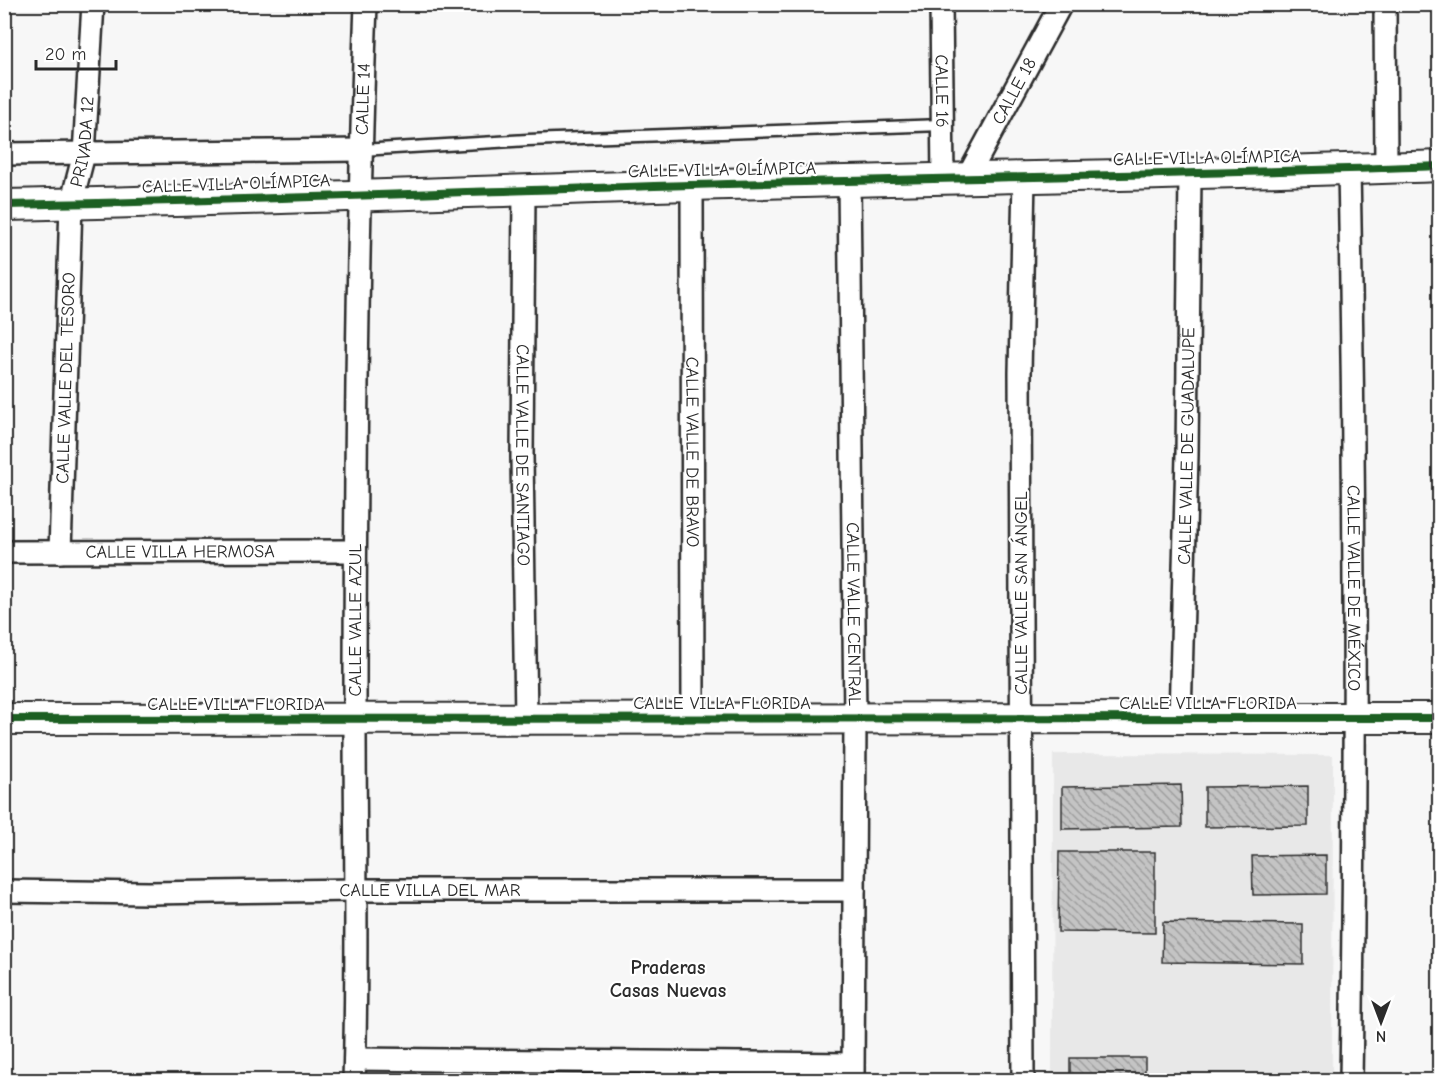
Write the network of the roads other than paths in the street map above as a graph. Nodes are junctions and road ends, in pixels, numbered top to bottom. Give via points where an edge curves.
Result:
1 (93, 4) edge
2 (366, 4) edge
3 (941, 4) edge
4 (1060, 4) edge
5 (1385, 4) edge
6 (942, 125) junction
7 (360, 150) junction
8 (4, 154) edge
9 (84, 154) junction
10 (1440, 166) edge
11 (1386, 168) junction
12 (1349, 170) junction
13 (1190, 174) junction
14 (1024, 177) junction
15 (955, 178) junction
16 (849, 182) junction
17 (692, 185) junction
18 (525, 191) junction
19 (359, 195) junction
20 (71, 204) junction
21 (4, 205) edge
22 (355, 551) junction
23 (4, 552) edge
24 (60, 552) junction
25 (526, 718) junction
26 (693, 718) junction
27 (855, 718) junction
28 (1021, 718) junction
29 (1180, 718) junction
30 (1353, 718) junction
31 (1440, 718) edge
32 (4, 719) edge
33 (355, 719) junction
34 (357, 890) junction
35 (854, 890) junction
36 (4, 891) edge
37 (355, 1059) junction
38 (853, 1072) edge
39 (354, 1080) edge
40 (1023, 1080) edge
41 (1351, 1080) edge

1 - 9 street, PRIVADA 12
2 - 7 street, CALLE 14
3 - 6 street, CALLE 16
4 - 15 street, CALLE 18
5 - 11 street
6 - 7 lane
6 - 15 street, CALLE 16
7 - 9 street
7 - 19 street, CALLE 14
8 - 9 street
9 - 20 street, PRIVADA 12
10 - 11 street, CALLE VILLA OLÍMPICA
11 - 12 street, CALLE VILLA OLÍMPICA
12 - 13 street, CALLE VILLA OLÍMPICA
12 - 30 street, CALLE VALLE DE MÉXICO
13 - 14 street, CALLE VILLA OLÍMPICA
13 - 29 street, CALLE VALLE DE GUADALUPE
14 - 15 street, CALLE VILLA OLÍMPICA
14 - 28 street, CALLE VALLE SAN ÁNGEL
15 - 16 street, CALLE VILLA OLÍMPICA
16 - 17 street, CALLE VILLA OLÍMPICA
16 - 27 street, CALLE VALLE CENTRAL
17 - 18 street, CALLE VILLA OLÍMPICA
17 - 26 street, CALLE VALLE DE BRAVO
18 - 19 street, CALLE VILLA OLÍMPICA
18 - 25 street, CALLE VALLE DE SANTIAGO via 522,457
19 - 20 street, CALLE VILLA OLÍMPICA
19 - 22 street, CALLE VALLE AZUL
20 - 21 street, CALLE VILLA OLÍMPICA
20 - 24 street, CALLE VALLE DEL TESORO
22 - 24 street, CALLE VILLA HERMOSA
22 - 33 street, CALLE VALLE AZUL
23 - 24 street, CALLE VILLA HERMOSA
25 - 26 street, CALLE VILLA FLORIDA
25 - 33 street, CALLE VILLA FLORIDA
26 - 27 street, CALLE VILLA FLORIDA
27 - 28 street, CALLE VILLA FLORIDA
27 - 35 street, CALLE VALLE CENTRAL
28 - 29 street, CALLE VILLA FLORIDA
28 - 40 street, CALLE VALLE SAN ÁNGEL
29 - 30 street, CALLE VILLA FLORIDA
30 - 31 street, CALLE VILLA FLORIDA
30 - 41 street, CALLE VALLE DE MÉXICO
32 - 33 street, CALLE VILLA FLORIDA
33 - 34 street, CALLE VALLE AZUL
34 - 35 street, CALLE VILLA DEL MAR
34 - 36 street, CALLE VILLA DEL MAR
34 - 37 street, CALLE VALLE AZUL
35 - 38 street, CALLE VALLE CENTRAL
37 - 38 street
37 - 39 street, CALLE VALLE AZUL

